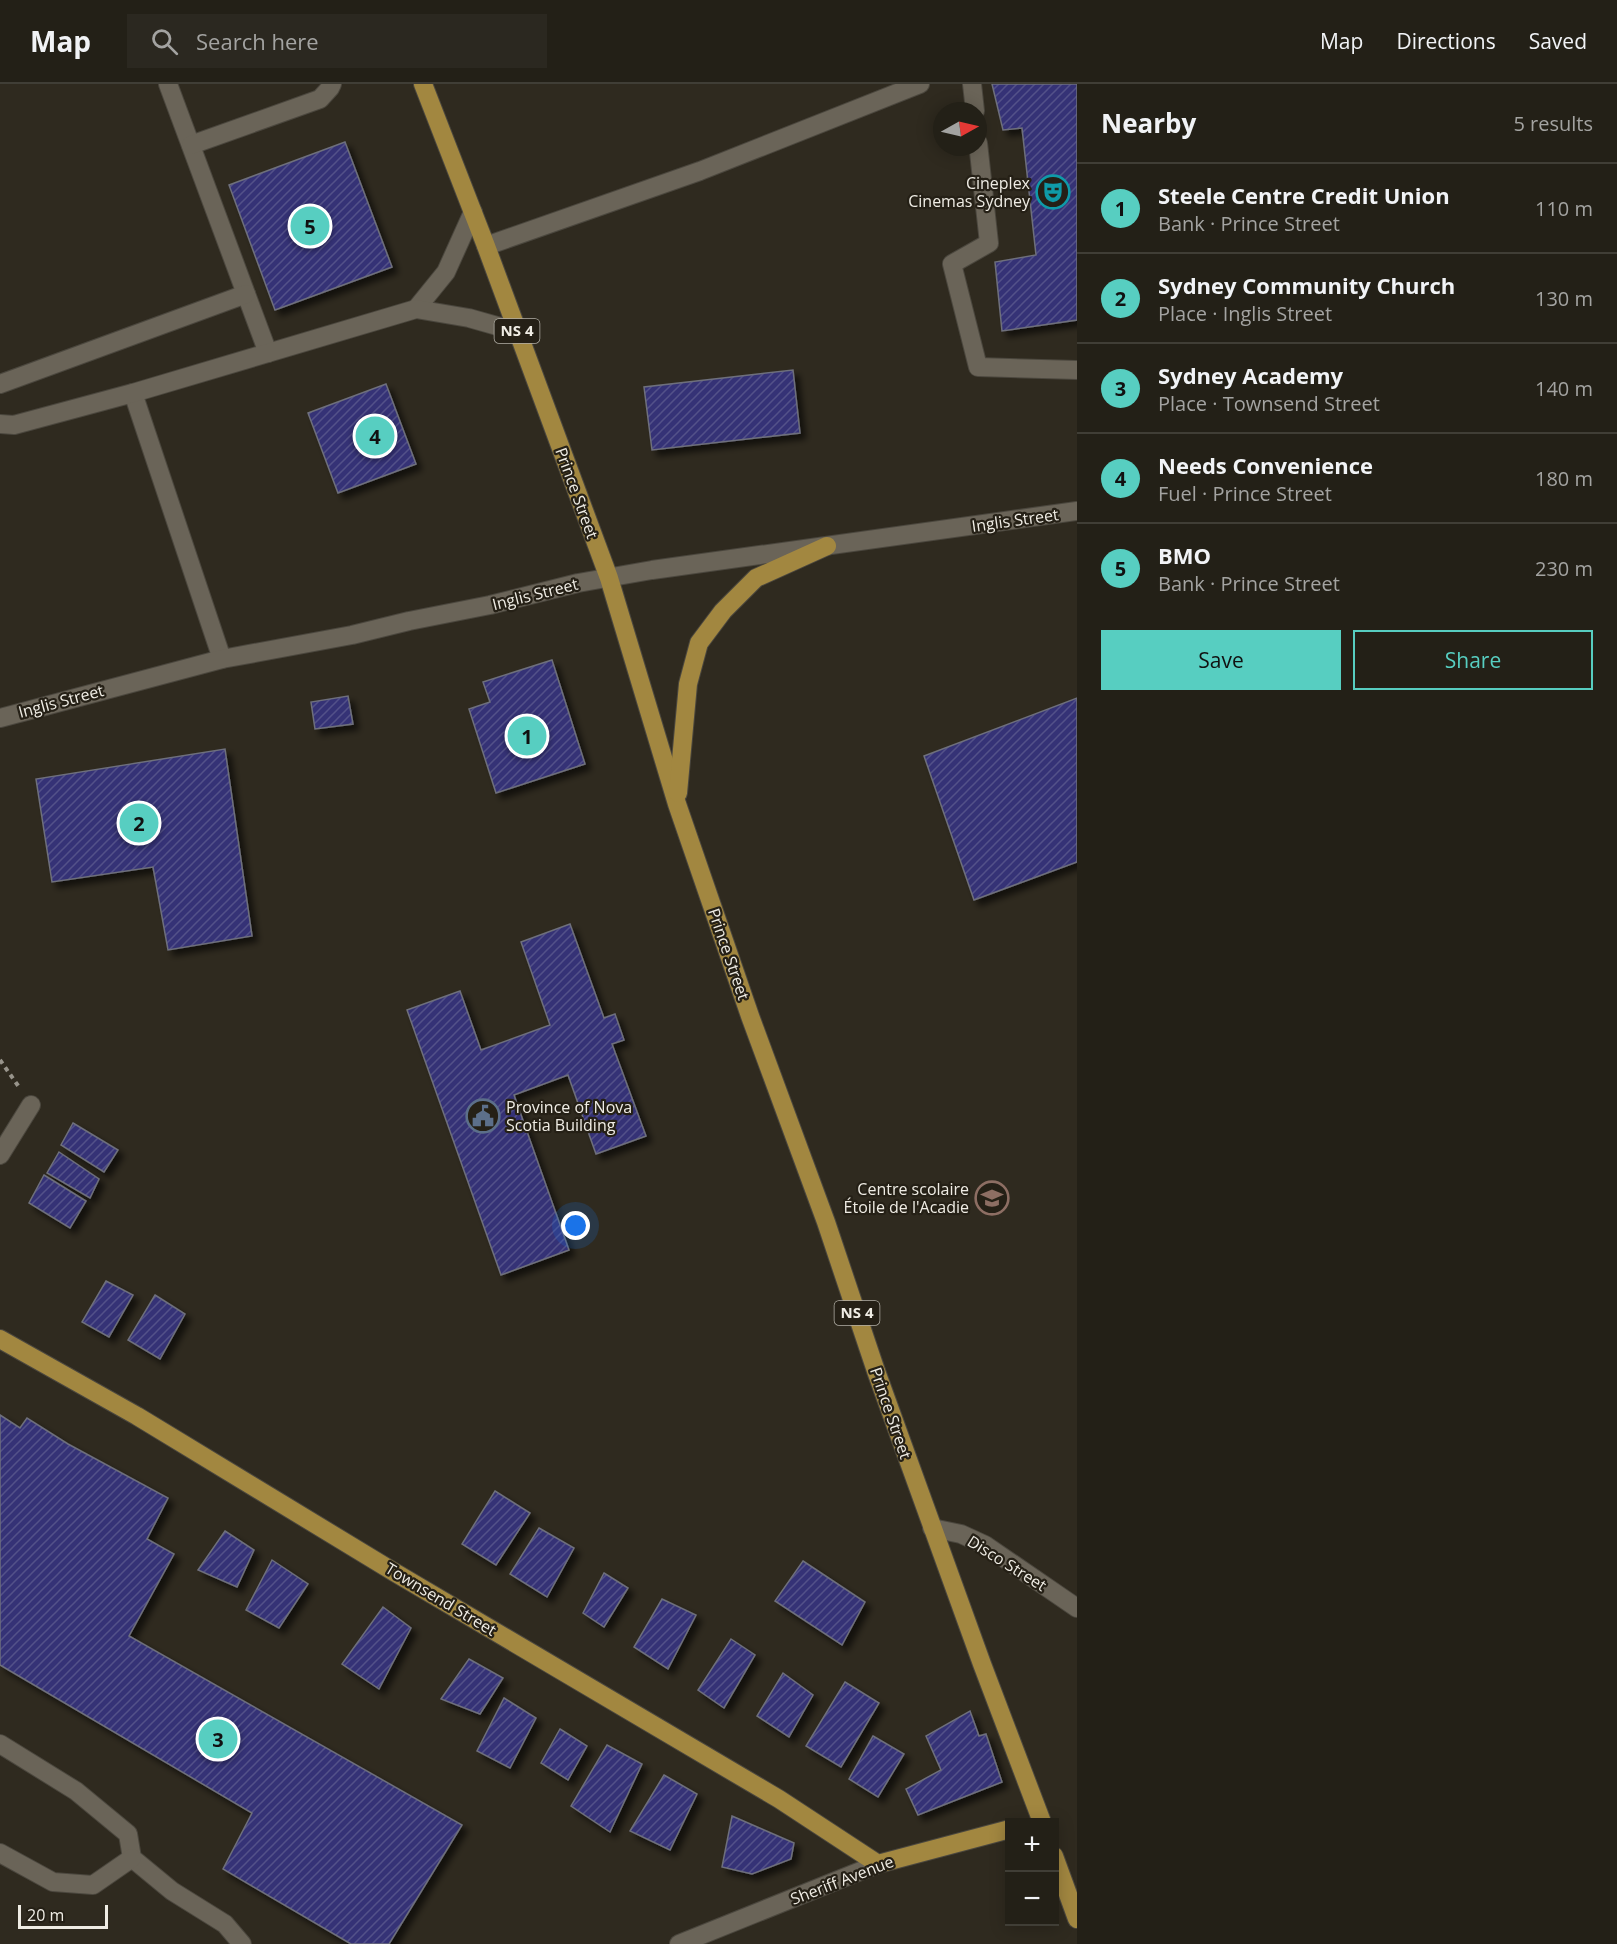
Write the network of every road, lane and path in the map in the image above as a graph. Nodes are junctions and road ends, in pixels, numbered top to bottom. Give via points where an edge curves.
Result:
1 (168, 84) edge
2 (332, 84) edge
3 (423, 84) edge
4 (920, 84) edge
5 (972, 84) edge
6 (974, 102) edge
7 (191, 145) junction
8 (979, 156) edge
9 (472, 212) junction
10 (486, 246) junction
11 (246, 294) junction
12 (416, 309) junction
13 (518, 332) junction
14 (268, 353) junction
15 (1077, 370) edge
16 (0, 384) edge
17 (133, 393) junction
18 (0, 424) edge
19 (1077, 511) edge
20 (827, 546) junction
21 (609, 578) junction
22 (222, 659) junction
23 (0, 718) edge
24 (677, 804) junction
25 (0, 1060) edge
26 (31, 1105) joint
27 (0, 1155) edge
28 (0, 1340) edge
29 (932, 1528) junction
30 (1077, 1608) edge
31 (0, 1744) edge
32 (1039, 1818) edge
33 (1005, 1830) edge
34 (0, 1853) edge
35 (132, 1858) junction
36 (878, 1864) junction
37 (1059, 1870) edge
38 (1077, 1919) edge
39 (242, 1944) edge
40 (679, 1944) edge

1 - 7 street
2 - 7 street via 320,99
3 - 9 main road, Prince Street / NS 4
4 - 10 street via 700,171
5 - 6 street
7 - 11 street
8 - 15 street via 989,243 952,264 978,367
9 - 10 main road, Prince Street / NS 4
9 - 12 street via 446,272
10 - 13 main road, Prince Street / NS 4
11 - 14 street
11 - 16 street
12 - 13 street
12 - 14 street
13 - 21 main road, Prince Street / NS 4
14 - 17 street
17 - 18 street via 14,425
17 - 22 street
19 - 20 street, Inglis Street
20 - 21 street, Inglis Street
20 - 24 main road via 756,578 723,611 699,643 688,684
21 - 22 street, Inglis Street via 352,635
21 - 24 main road, Prince Street / NS 4
22 - 23 street, Inglis Street
24 - 29 main road, Prince Street / NS 4
25 - 26 path
26 - 27 street
28 - 36 main road, Townsend Street via 137,1416 779,1799
29 - 30 street, Disco Street via 961,1534 985,1545
29 - 32 main road, Prince Street / NS 4
31 - 35 street via 76,1791 128,1834
33 - 36 main road, Sheriff Avenue
34 - 35 street via 53,1882 93,1885
35 - 39 street via 172,1892 225,1924
36 - 40 street, Sheriff Avenue
37 - 38 main road

